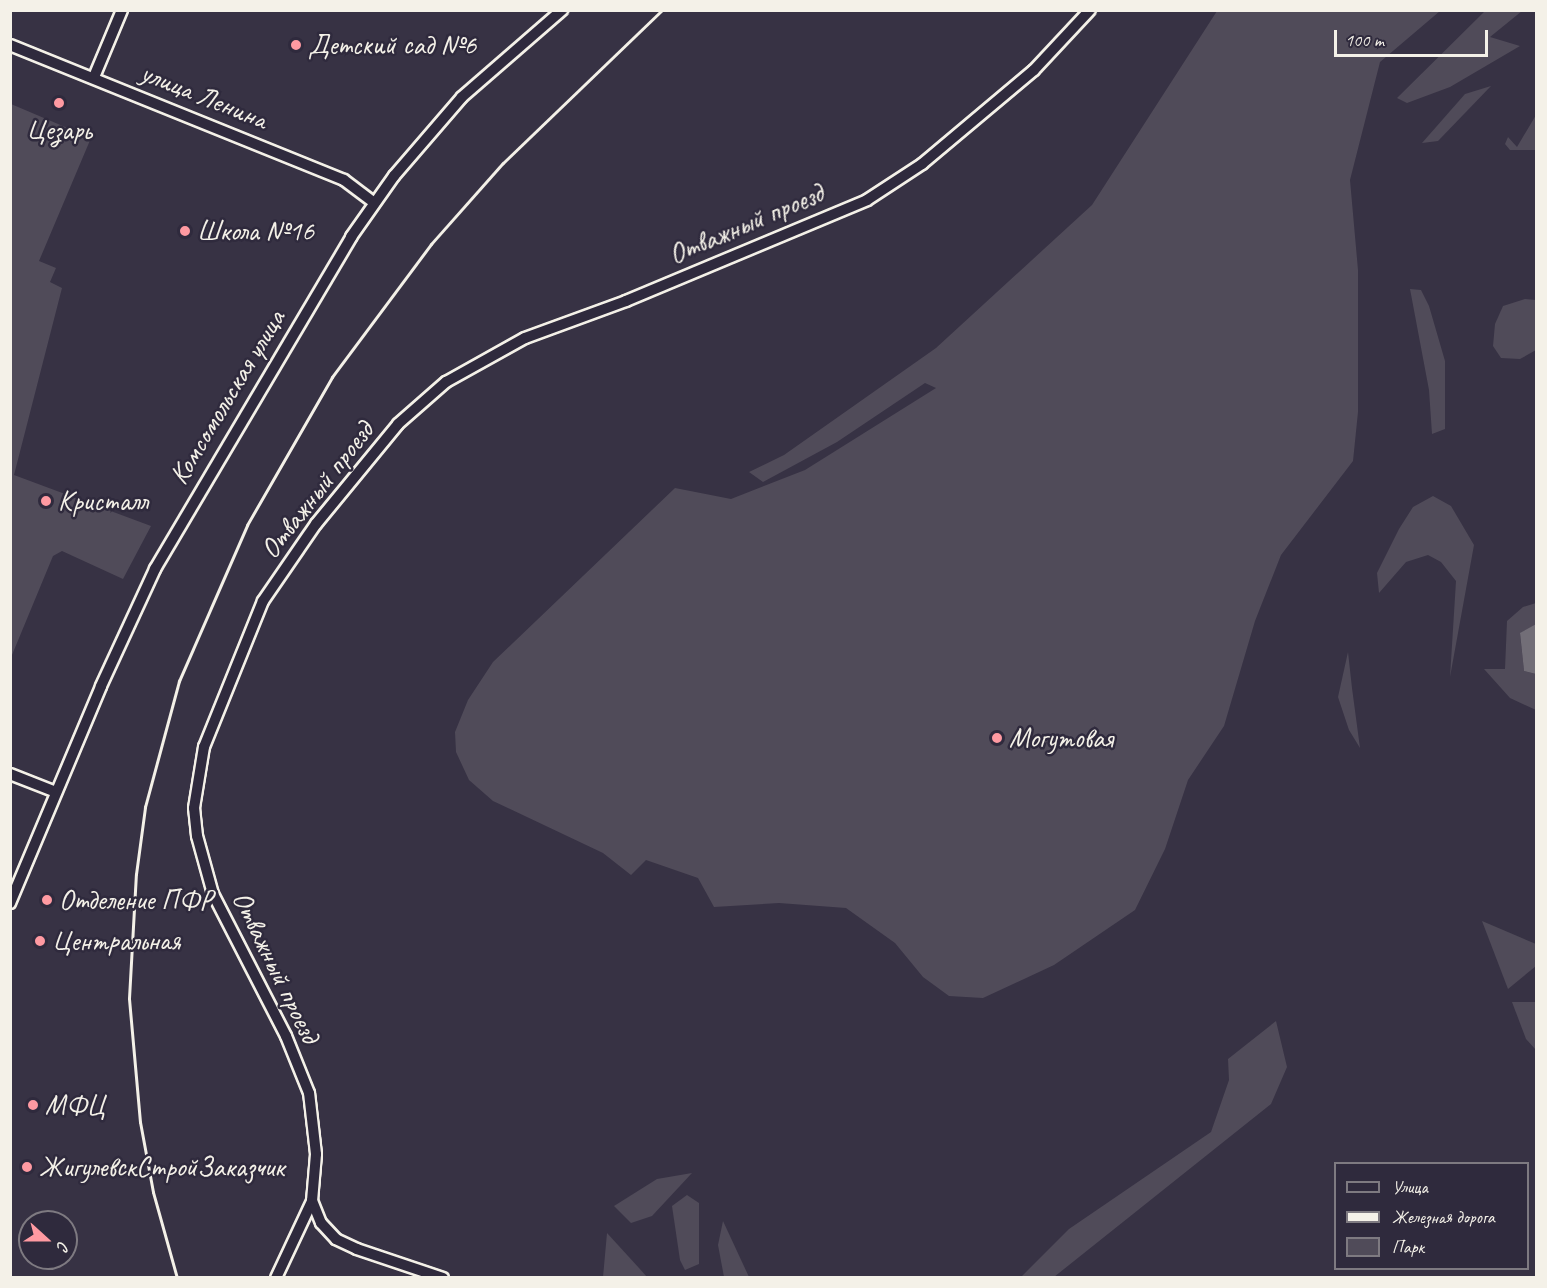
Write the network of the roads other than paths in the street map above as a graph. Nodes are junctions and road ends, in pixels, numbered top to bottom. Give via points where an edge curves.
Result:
1 (122, 10) edge
2 (562, 10) edge
3 (1090, 10) edge
4 (10, 45) edge
5 (94, 77) junction
6 (374, 203) junction
7 (10, 774) edge
8 (56, 792) junction
9 (10, 903) edge
10 (312, 1201) junction
11 (276, 1278) edge
12 (443, 1278) edge

1 - 5 street
2 - 6 street, Комсомольская улица via 462,97
3 - 10 street, Отважный проезд via 1034,70 922,164 867,200 626,301 525,338 446,382 398,424 287,563 263,601 215,715 196,777 194,808 197,836 213,894 286,1036 309,1093 316,1154
4 - 5 street, улица Ленина
5 - 6 street, улица Ленина via 344,180
6 - 8 street, Комсомольская улица via 154,570
7 - 8 street
8 - 9 street, Комсомольская улица
10 - 11 street
10 - 12 street via 321,1223 336,1239

